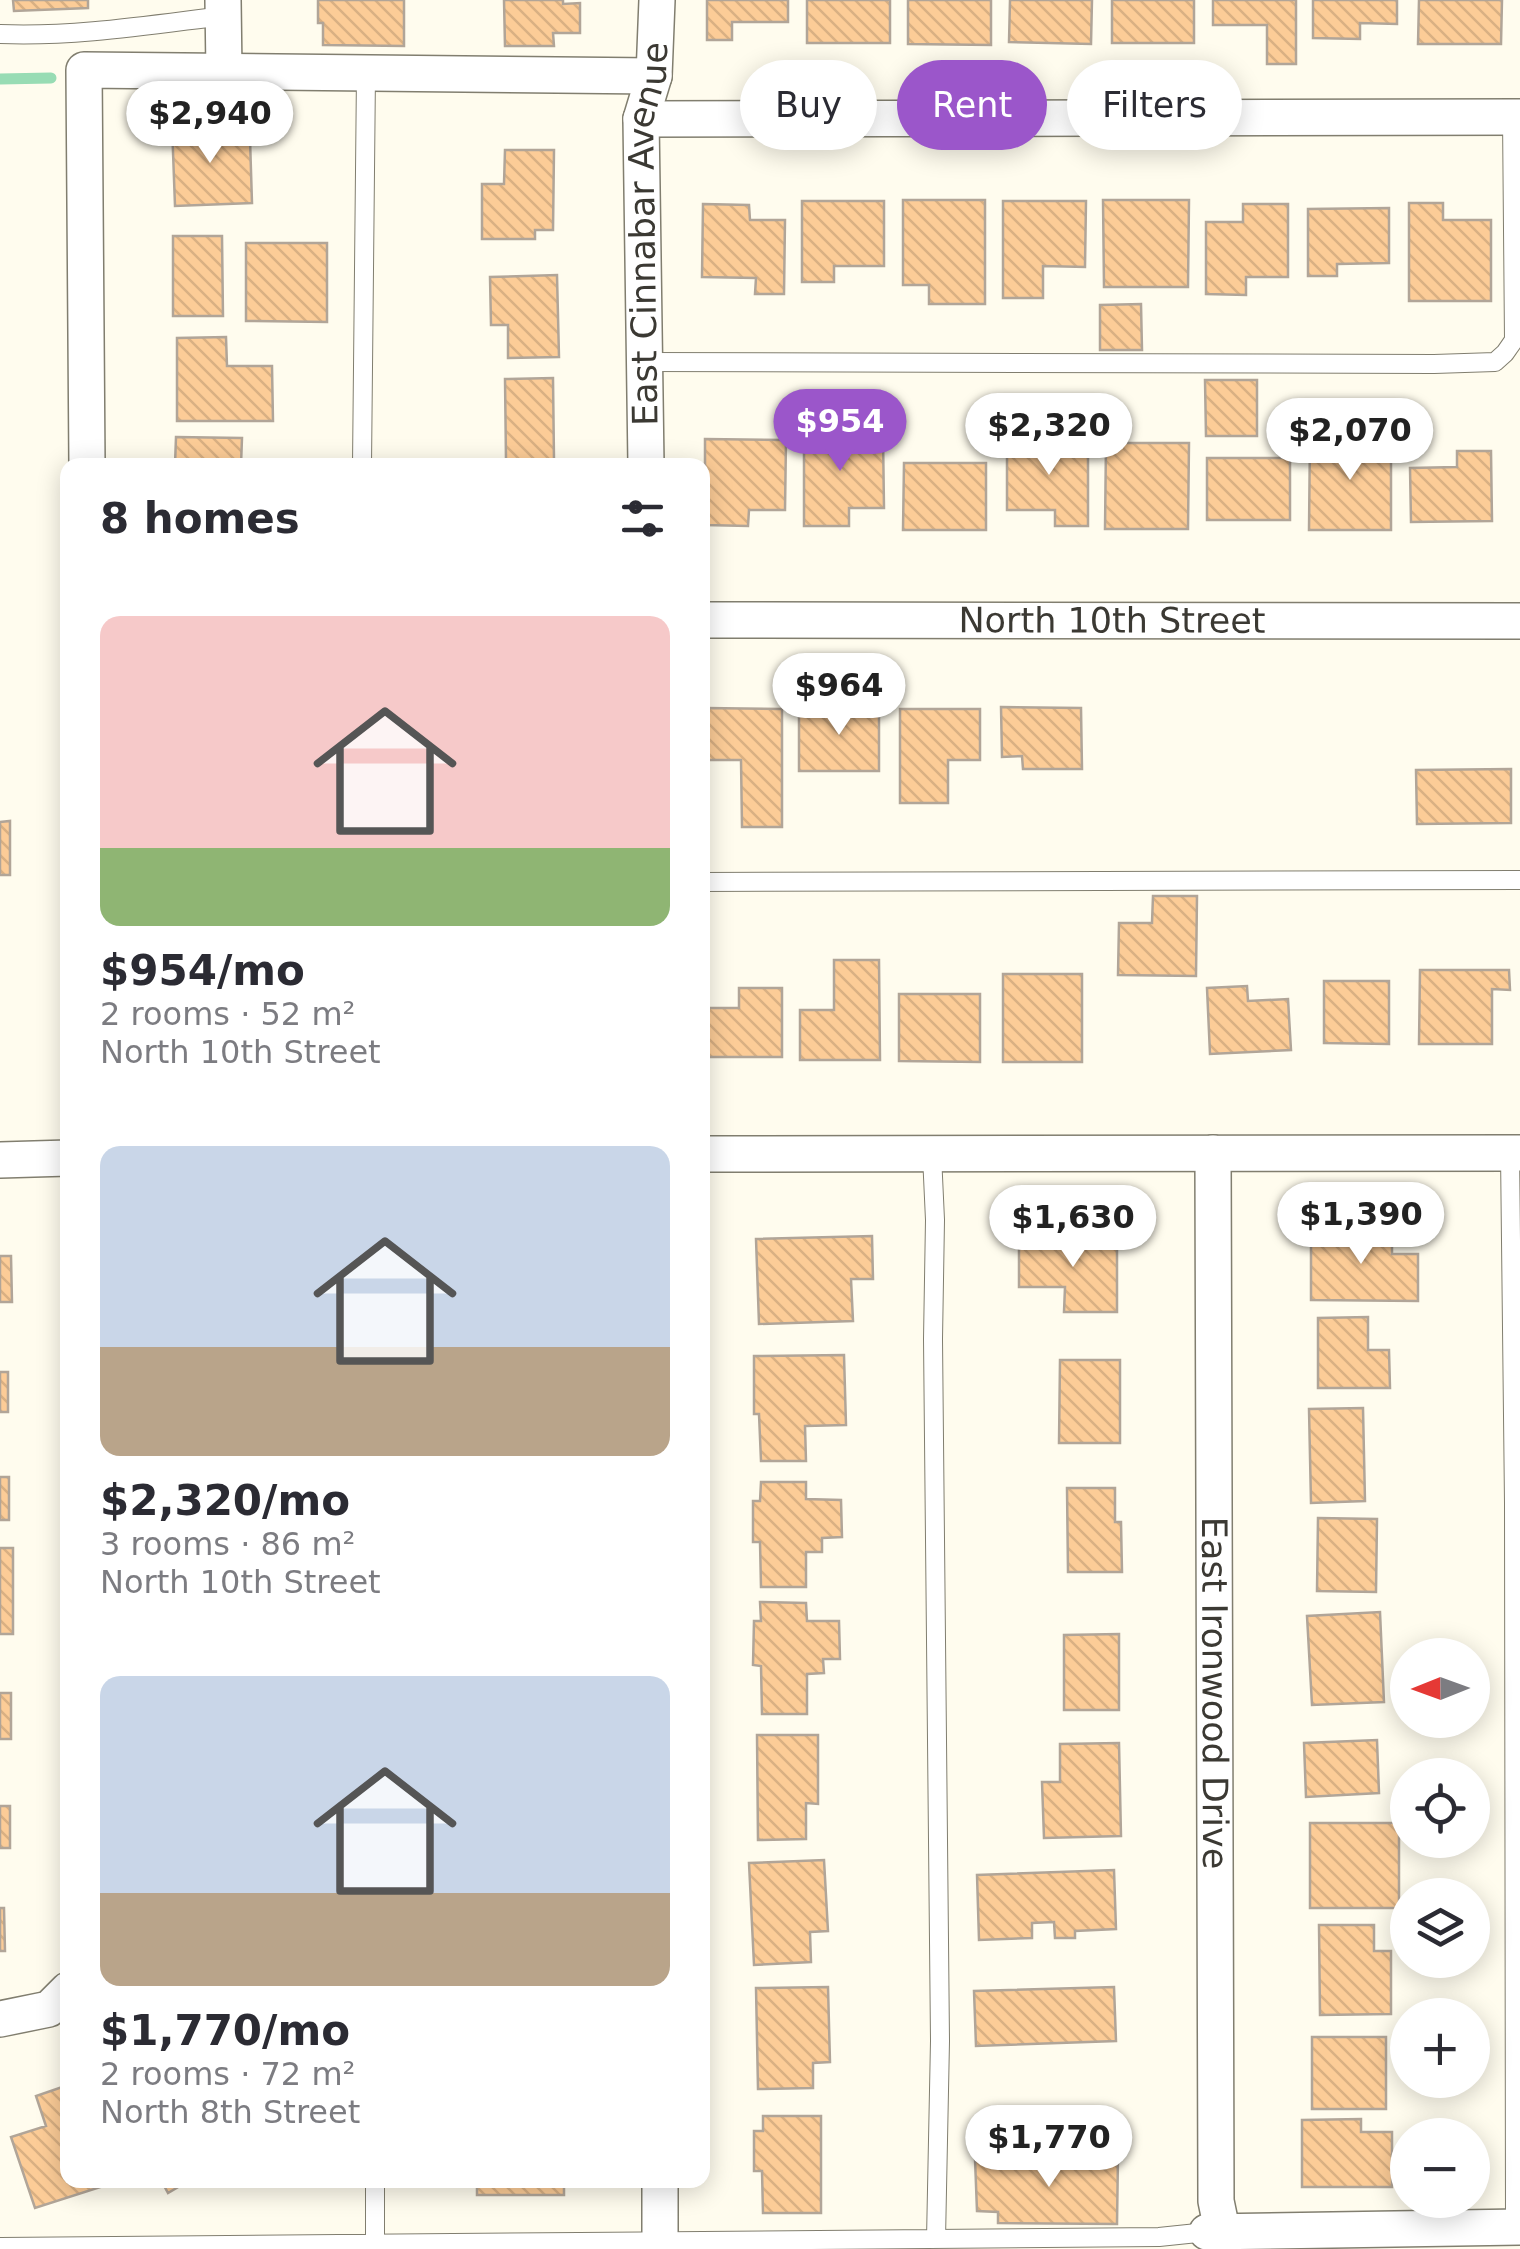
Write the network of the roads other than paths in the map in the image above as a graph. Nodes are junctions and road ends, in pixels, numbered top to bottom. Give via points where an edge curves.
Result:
1 (657, 0) edge
2 (223, 8) edge
3 (0, 34) edge
4 (224, 72) junction
5 (366, 73) junction
6 (654, 76) junction
7 (1516, 117) edge
8 (641, 119) junction
9 (645, 362) junction
10 (88, 458) edge
11 (362, 458) edge
12 (646, 458) edge
13 (710, 620) edge
14 (1520, 621) edge
15 (1520, 880) edge
16 (710, 882) edge
17 (1213, 1153) junction
18 (1515, 1153) edge
19 (710, 1154) edge
20 (932, 1154) junction
21 (60, 1158) edge
22 (0, 1160) edge
23 (60, 1998) edge
24 (0, 2019) edge
25 (375, 2188) edge
26 (660, 2188) edge
27 (1518, 2227) edge
28 (1215, 2231) junction
29 (936, 2239) junction
30 (375, 2242) junction
31 (660, 2246) edge
32 (0, 2247) edge

1 - 6 street, East Cinnabar Avenue
2 - 3 lane via 118,30
2 - 4 street
4 - 5 street
4 - 10 street via 84,70
5 - 6 street
5 - 11 lane
6 - 8 street, East Cinnabar Avenue
7 - 8 street
7 - 9 lane via 1514,340 1494,362
8 - 9 street, East Cinnabar Avenue
9 - 12 street, East Cinnabar Avenue
13 - 14 street, North 10th Street
15 - 16 lane
17 - 18 street
17 - 20 street
17 - 28 street, East Ironwood Drive
18 - 27 lane
19 - 20 street
20 - 29 lane
21 - 22 street
23 - 24 street via 49,2009
25 - 30 lane
26 - 31 street
27 - 28 street
28 - 29 lane
29 - 31 lane
30 - 31 lane
30 - 32 lane

